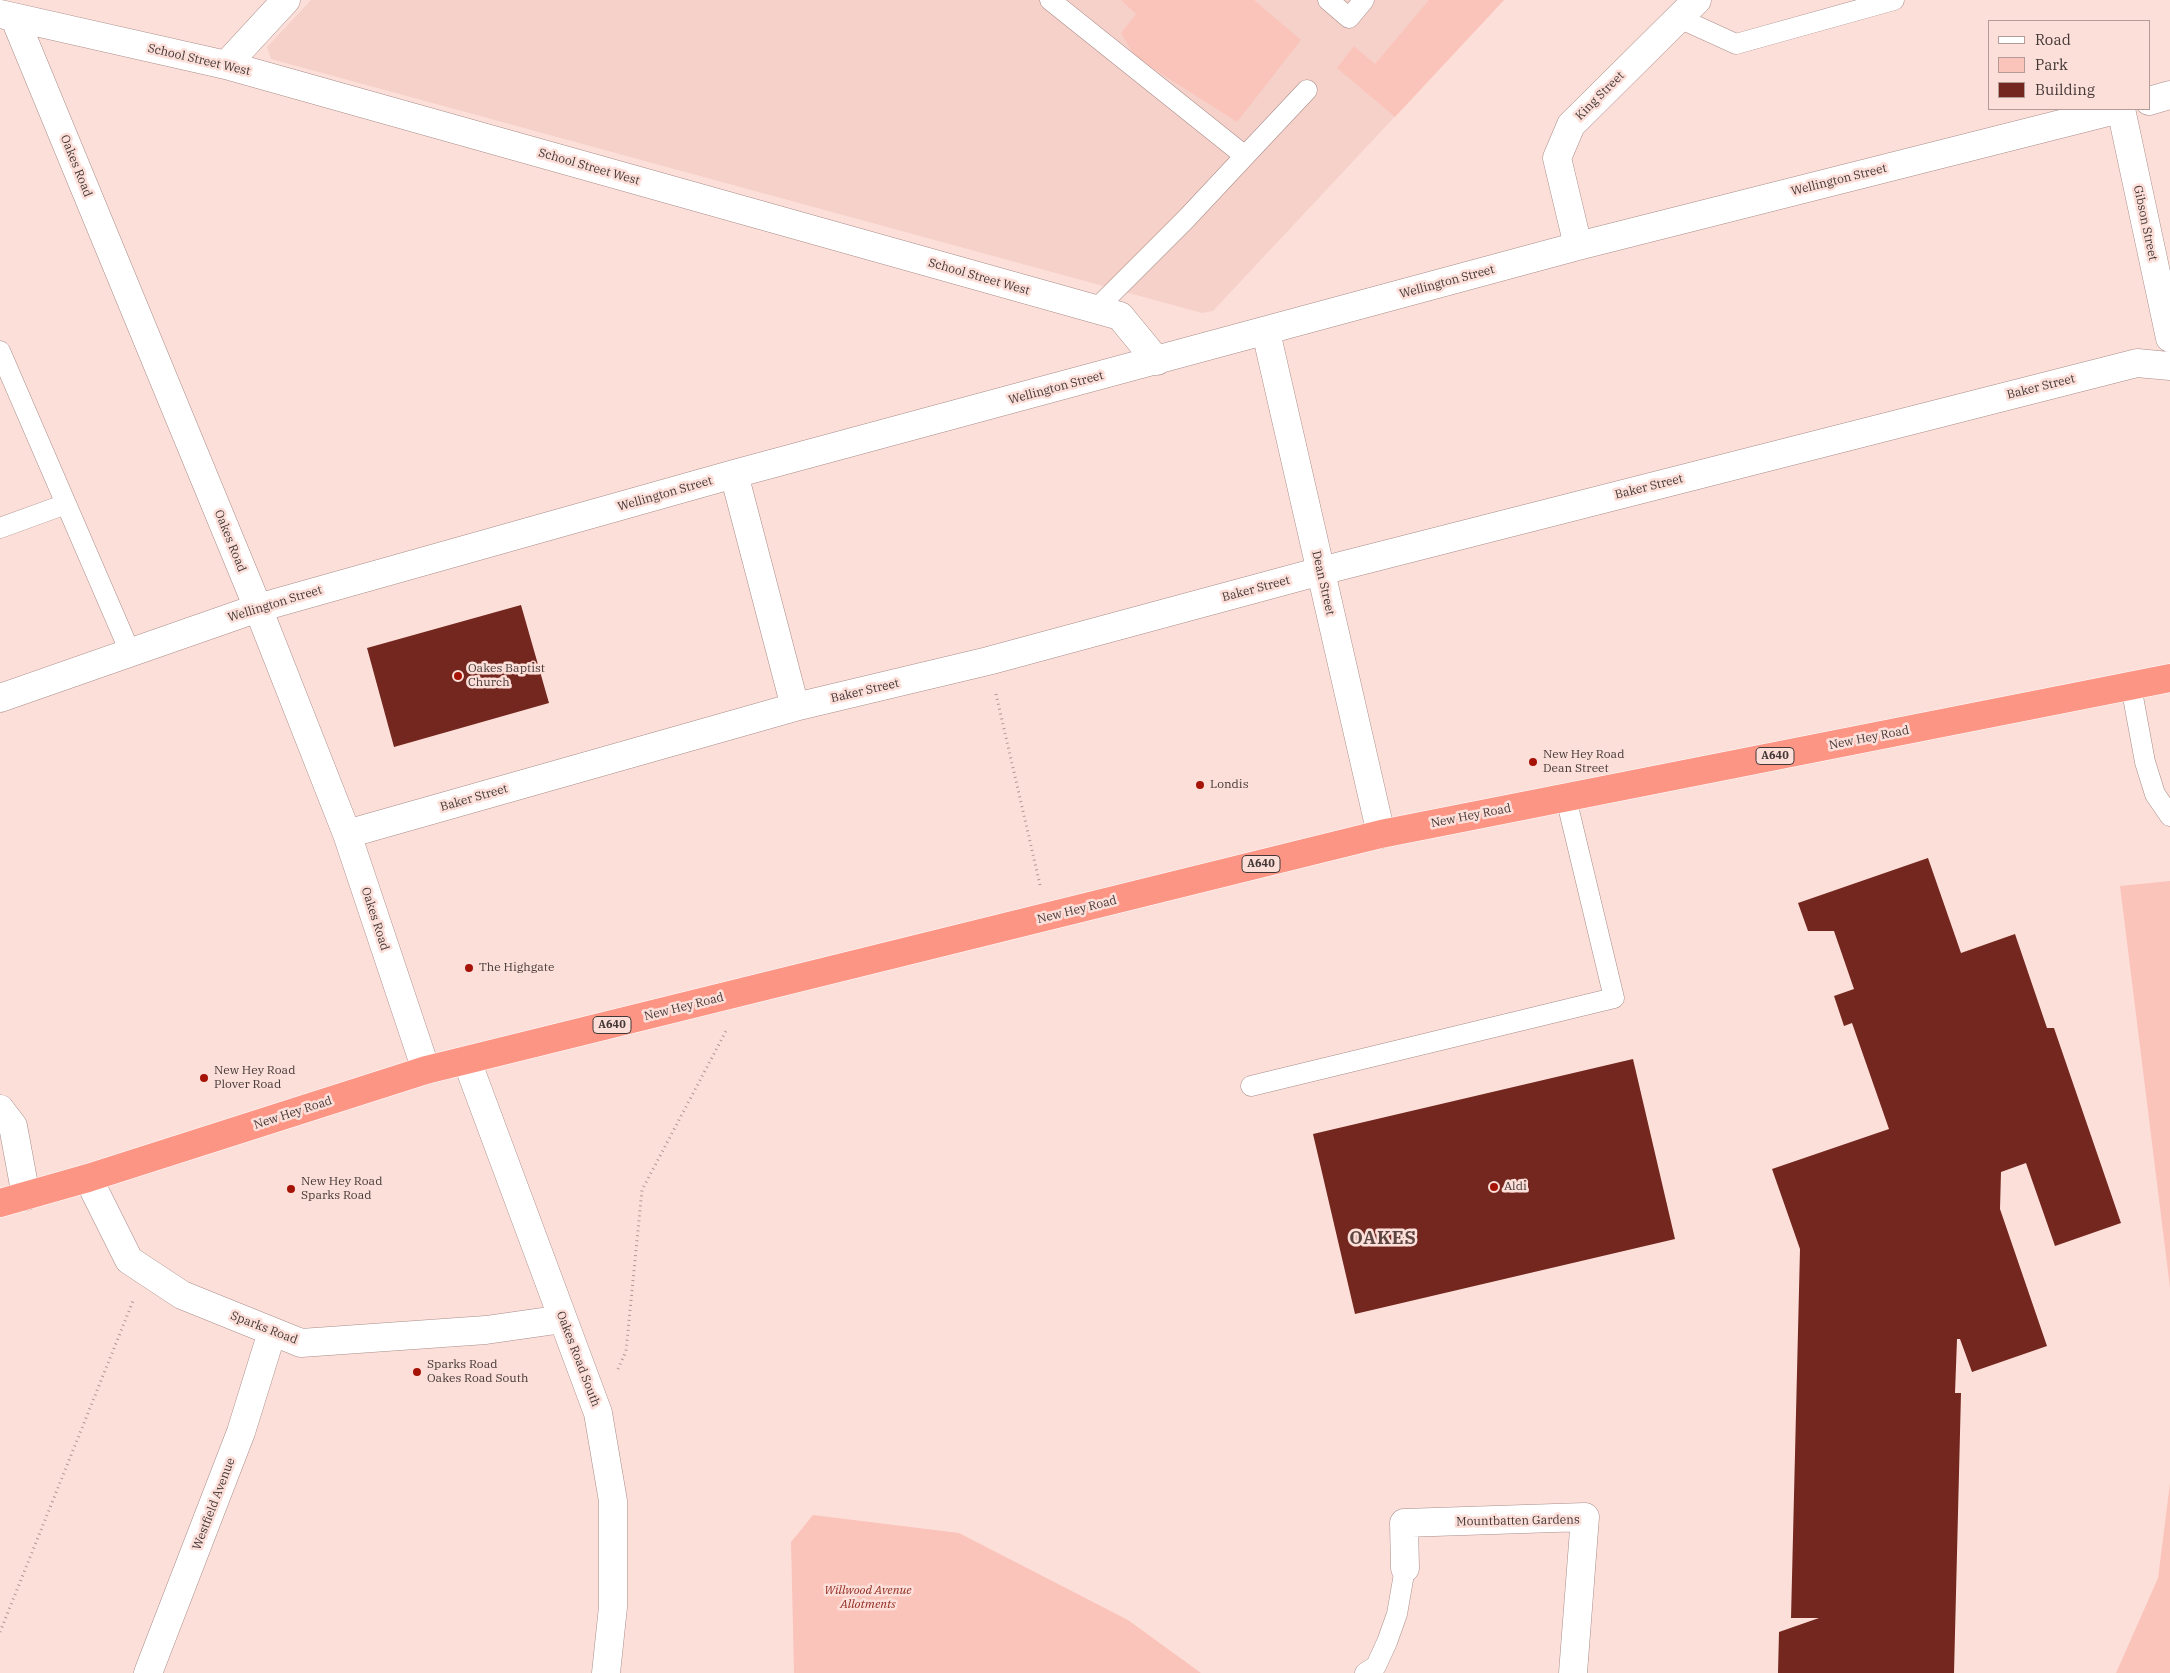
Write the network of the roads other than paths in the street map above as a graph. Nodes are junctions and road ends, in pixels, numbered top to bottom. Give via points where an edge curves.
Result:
1 (286, 0) edge
2 (1050, 0) edge
3 (1328, 0) edge
4 (1364, 0) edge
5 (1894, 0) edge
6 (1688, 9) edge
7 (7, 16) edge
8 (226, 65) junction
9 (1307, 90) dead end
10 (2170, 95) edge
11 (2150, 101) edge
12 (2116, 110) edge
13 (2120, 110) edge
14 (1245, 156) junction
15 (1578, 246) junction
16 (1096, 309) junction
17 (1266, 332) junction
18 (2170, 338) edge
19 (0, 351) edge
20 (1157, 361) junction
21 (2170, 366) edge
22 (734, 474) junction
23 (66, 504) junction
24 (0, 528) edge
25 (1320, 571) junction
26 (258, 608) junction
27 (130, 652) junction
28 (2170, 678) edge
29 (2131, 686) junction
30 (0, 698) edge
31 (796, 707) junction
32 (1566, 798) junction
33 (2170, 816) edge
34 (347, 834) junction
35 (1381, 834) junction
36 (467, 1060) junction
37 (426, 1070) junction
38 (1250, 1086) dead end
39 (0, 1109) edge
40 (88, 1178) junction
41 (26, 1196) junction
42 (0, 1203) edge
43 (563, 1319) junction
44 (272, 1332) junction
45 (1405, 1568) joint
46 (148, 1673) edge
47 (606, 1673) edge
48 (1365, 1673) edge
49 (1573, 1673) edge

1 - 8 street
2 - 14 lane
3 - 4 lane via 1349,18
5 - 6 lane via 1736,44
6 - 15 street, King Street via 1571,125 1557,158
7 - 8 street, School Street West
7 - 26 street, Oakes Road
8 - 16 street, School Street West
9 - 14 lane
10 - 11 street
12 - 15 street, Wellington Street
13 - 18 street, Gibson Street
14 - 16 lane
15 - 17 street, Wellington Street
16 - 20 street, School Street West via 1120,316
17 - 20 street, Wellington Street
17 - 25 street, Dean Street
19 - 23 lane
20 - 22 street, Wellington Street
21 - 25 street, Baker Street via 2137,362
22 - 26 street, Wellington Street
22 - 31 street
23 - 24 lane
23 - 27 lane
25 - 31 street, Baker Street via 988,661
25 - 35 street, Dean Street
26 - 27 street, Wellington Street
26 - 34 street, Oakes Road
27 - 30 street, Wellington Street
28 - 29 highway, New Hey Road / A640
29 - 32 highway, New Hey Road / A640
29 - 33 lane via 2155,794
31 - 34 street, Baker Street
32 - 35 highway, New Hey Road / A640
32 - 38 lane via 1614,998
34 - 37 street, Oakes Road
35 - 36 highway, New Hey Road / A640
36 - 37 highway, New Hey Road / A640
36 - 43 street, Oakes Road South
37 - 40 highway, New Hey Road / A640
39 - 41 street via 13,1126
40 - 41 highway, New Hey Road / A640
40 - 44 street, Sparks Road via 129,1260 182,1294
41 - 42 highway, New Hey Road / A640
43 - 44 street, Sparks Road via 486,1330 301,1343
43 - 47 street, Oakes Road South via 598,1413 613,1501 613,1607
44 - 46 street, Westfield Avenue via 241,1432
45 - 48 lane via 1397,1614 1387,1642 1376,1666
45 - 49 street, Mountbatten Gardens via 1404,1523 1585,1517

